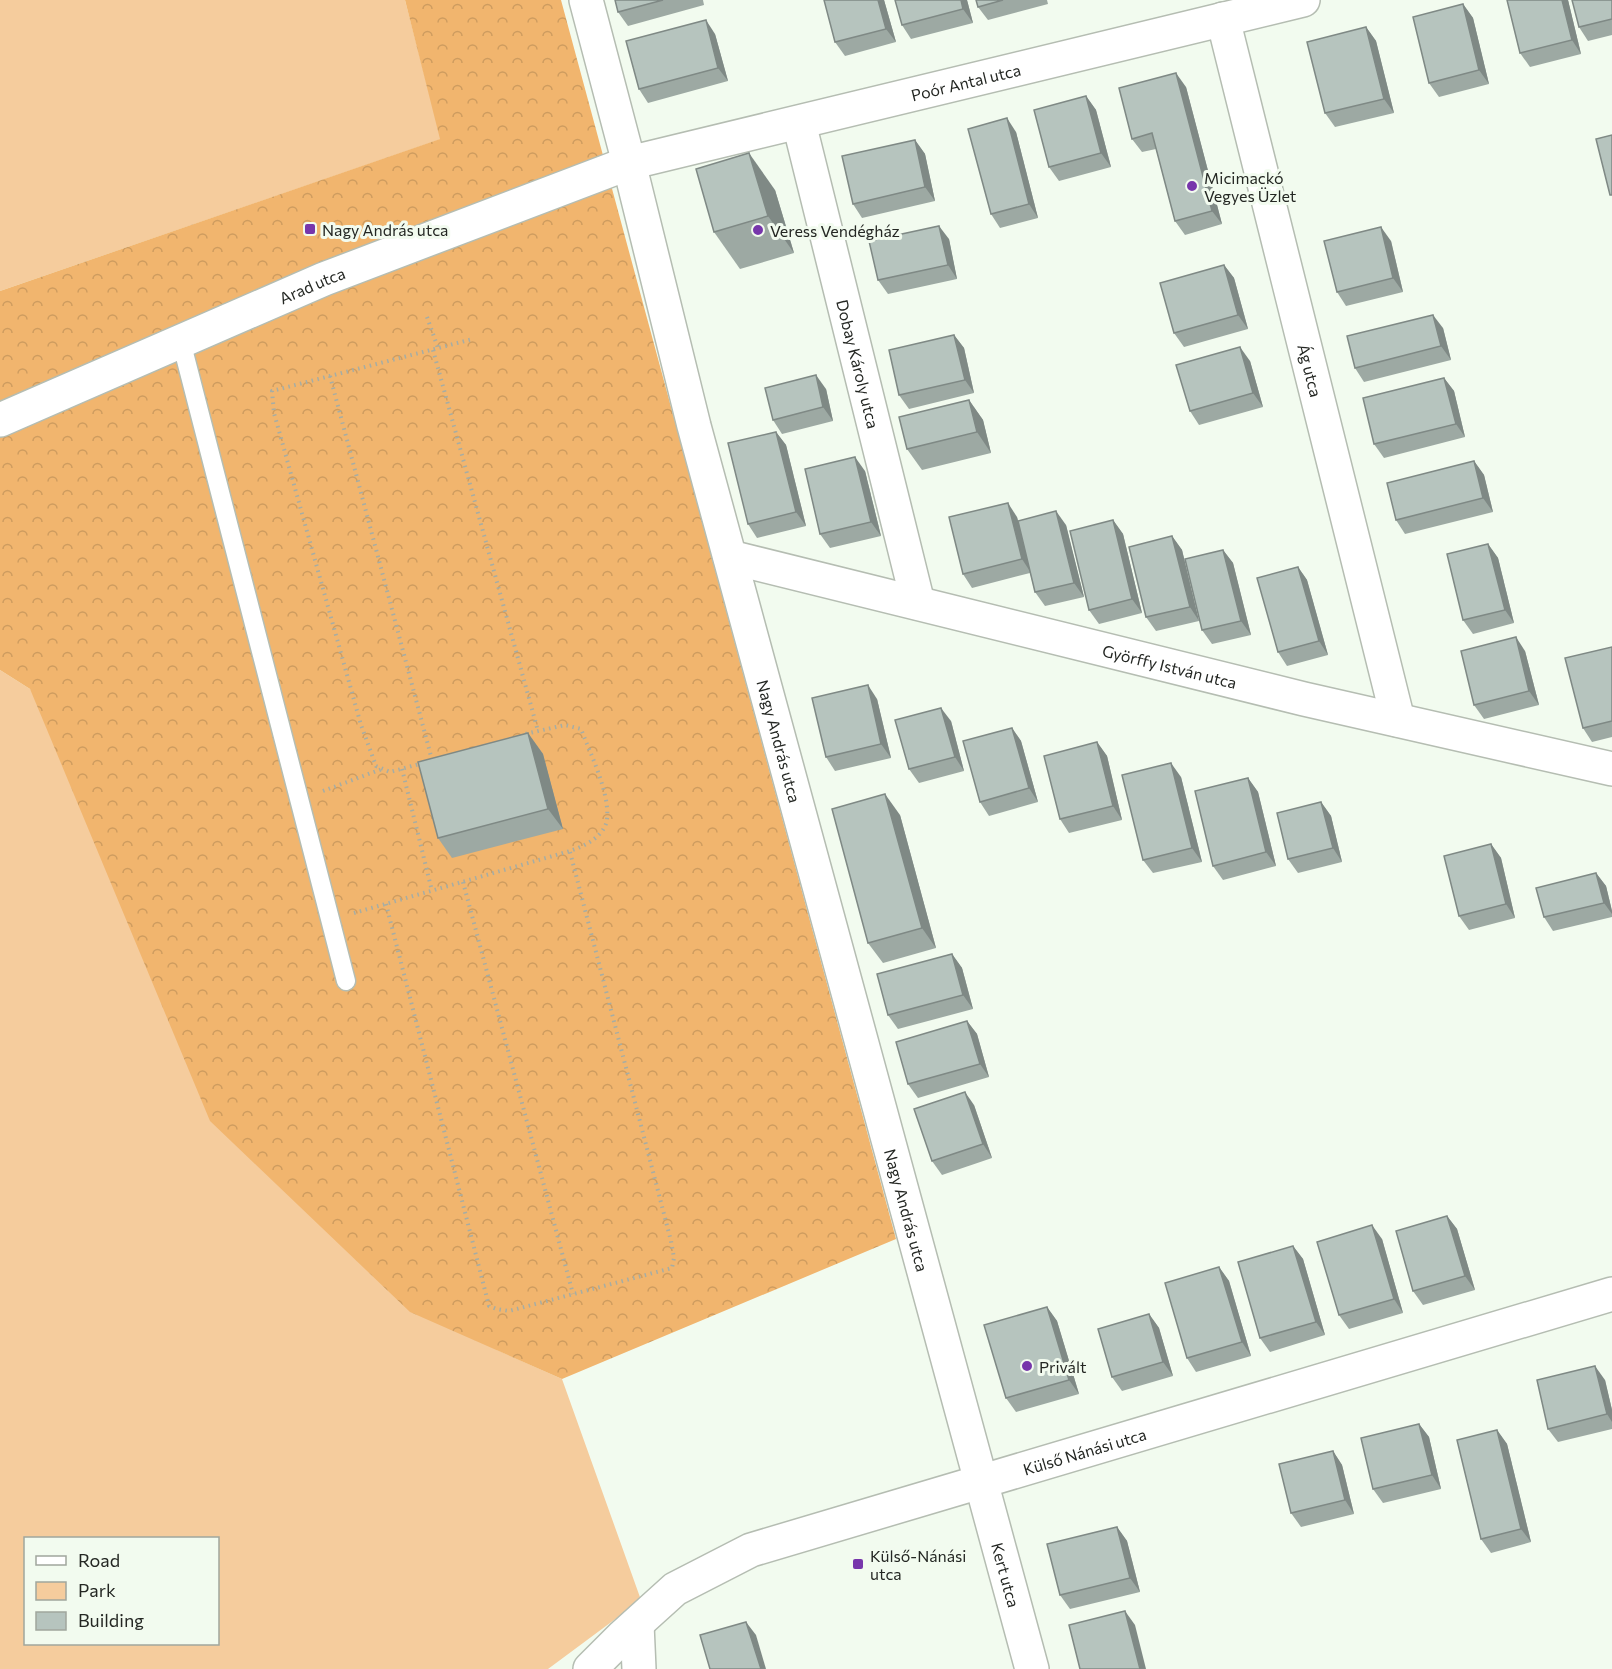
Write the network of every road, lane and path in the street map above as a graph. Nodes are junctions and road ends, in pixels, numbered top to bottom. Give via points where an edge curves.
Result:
1 (586, 0) edge
2 (1303, 0) edge
3 (1223, 19) junction
4 (799, 123) junction
5 (629, 163) junction
6 (427, 317) dead end
7 (473, 339) dead end
8 (181, 341) junction
9 (436, 349) junction
10 (330, 376) junction
11 (0, 420) edge
12 (730, 557) junction
13 (918, 603) junction
14 (1398, 720) junction
15 (538, 731) junction
16 (517, 737) edge
17 (1612, 768) edge
18 (382, 769) junction
19 (402, 769) junction
20 (300, 799) junction
21 (570, 851) junction
22 (463, 882) junction
23 (432, 891) junction
24 (386, 904) junction
25 (330, 920) junction
26 (346, 981) dead end
27 (573, 1294) junction
28 (1612, 1294) edge
29 (981, 1482) junction
30 (637, 1624) junction
31 (590, 1669) edge
32 (639, 1669) edge
33 (1032, 1669) edge

1 - 5 street, Nagy András utca
2 - 3 street, Poór Antal utca
3 - 4 street, Poór Antal utca
3 - 14 street, Ág utca
4 - 5 street, Poór Antal utca
4 - 13 street, Dobay Károly utca
5 - 8 street, Arad utca via 324,279
5 - 12 street, Nagy András utca
6 - 9 path
7 - 9 path
8 - 11 street, Arad utca
8 - 20 lane
9 - 10 path
9 - 15 path
10 - 18 path via 272,391 274,413 361,725 376,766
10 - 19 path via 432,760
12 - 13 street, Györffy István utca
12 - 29 street, Nagy András utca
13 - 14 street, Györffy István utca
14 - 17 street, Györffy István utca
15 - 16 path
15 - 21 path via 565,725 581,729 604,789 607,820 597,837
18 - 19 path
18 - 20 path
19 - 23 path
20 - 25 lane
21 - 22 path
21 - 27 path via 675,1258 672,1268
22 - 23 path
22 - 27 path
23 - 24 path
24 - 25 path
24 - 27 path via 489,1306 509,1311
25 - 26 lane
28 - 29 street, Külső Nánási utca
29 - 30 street, Külső Nánási utca via 751,1550 675,1589
29 - 33 street, Kert utca
30 - 31 street, Külső Nánási utca
30 - 32 street

